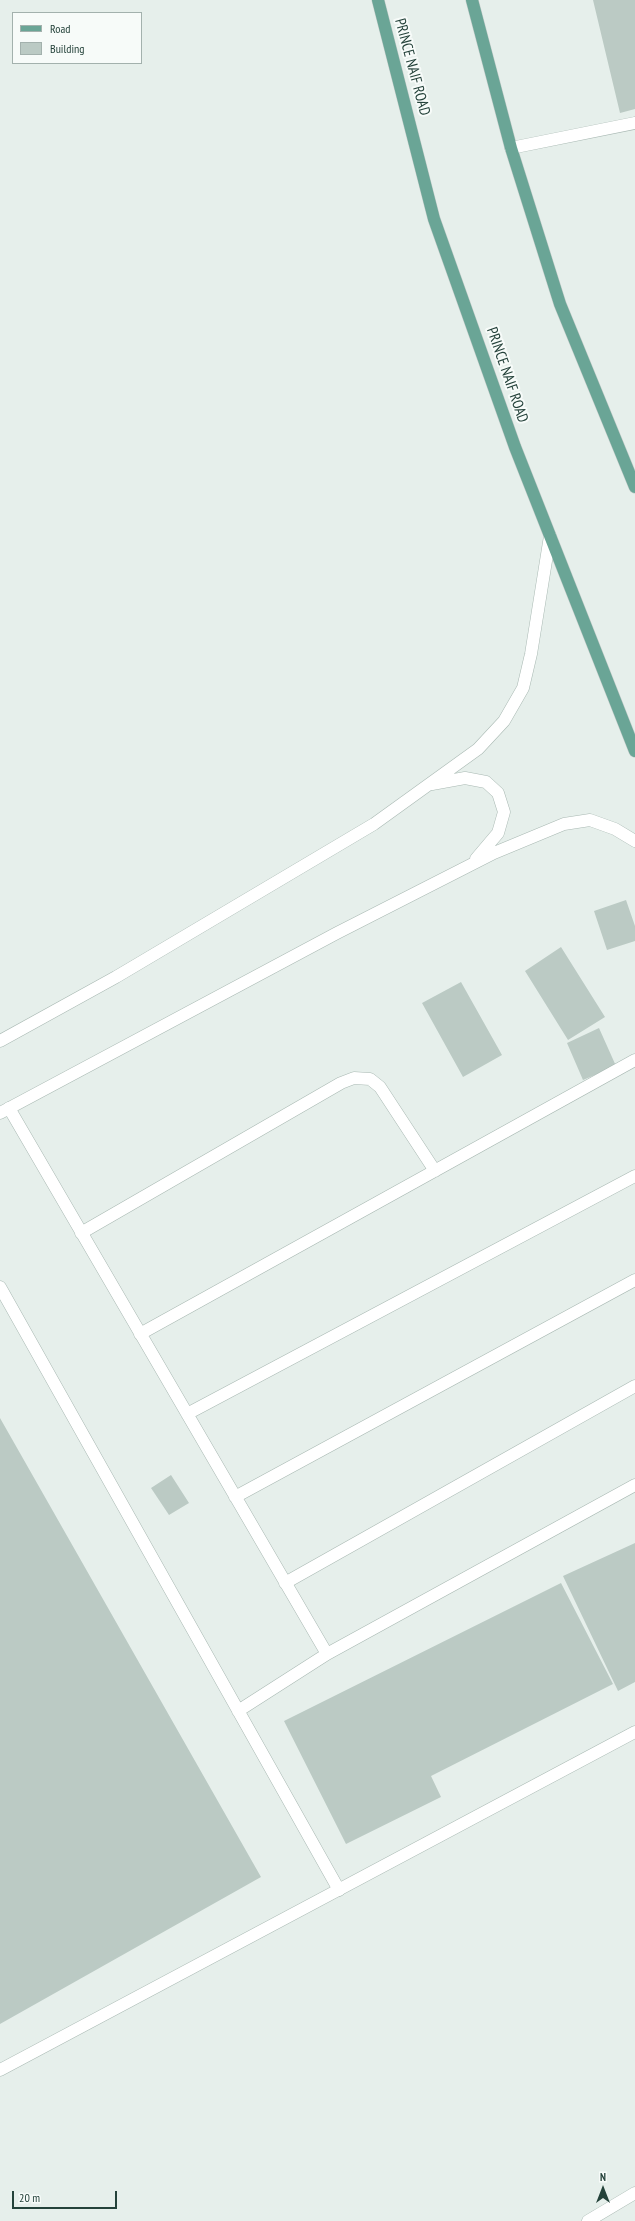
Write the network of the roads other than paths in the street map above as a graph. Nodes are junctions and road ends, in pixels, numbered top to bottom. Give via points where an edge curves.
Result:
1 (378, 0) edge
2 (472, 0) edge
3 (635, 123) edge
4 (511, 148) junction
5 (635, 488) edge
6 (550, 536) junction
7 (635, 751) edge
8 (428, 785) junction
9 (635, 841) edge
10 (473, 863) junction
11 (0, 1041) edge
12 (635, 1060) edge
13 (4, 1111) edge
14 (435, 1171) junction
15 (635, 1176) edge
16 (81, 1233) junction
17 (635, 1280) edge
18 (0, 1287) edge
19 (140, 1334) junction
20 (635, 1386) edge
21 (187, 1414) junction
22 (635, 1485) edge
23 (235, 1497) junction
24 (285, 1583) junction
25 (327, 1654) junction
26 (238, 1711) junction
27 (635, 1732) edge
28 (339, 1890) junction
29 (0, 2070) edge
30 (635, 2193) edge
31 (588, 2221) edge

1 - 6 main road, PRINCE NAIF ROAD via 434,219 515,447
2 - 4 main road
3 - 4 street
4 - 5 main road via 560,304
6 - 7 main road, PRINCE NAIF ROAD
6 - 8 street via 523,688 504,720 478,748
8 - 10 street via 465,778 486,782 498,793 504,812 498,833
8 - 11 street via 367,828 116,977
9 - 10 street via 615,829 590,820 564,824
10 - 13 street
12 - 14 street
13 - 16 street
14 - 16 street via 380,1087 370,1079 354,1078 341,1082
14 - 19 street
15 - 21 street
16 - 19 street
17 - 23 street
18 - 26 street
19 - 21 street
20 - 24 street
21 - 23 street
22 - 25 street
23 - 24 street
24 - 25 street
25 - 26 street
26 - 28 street
27 - 28 street
28 - 29 street
30 - 31 street

